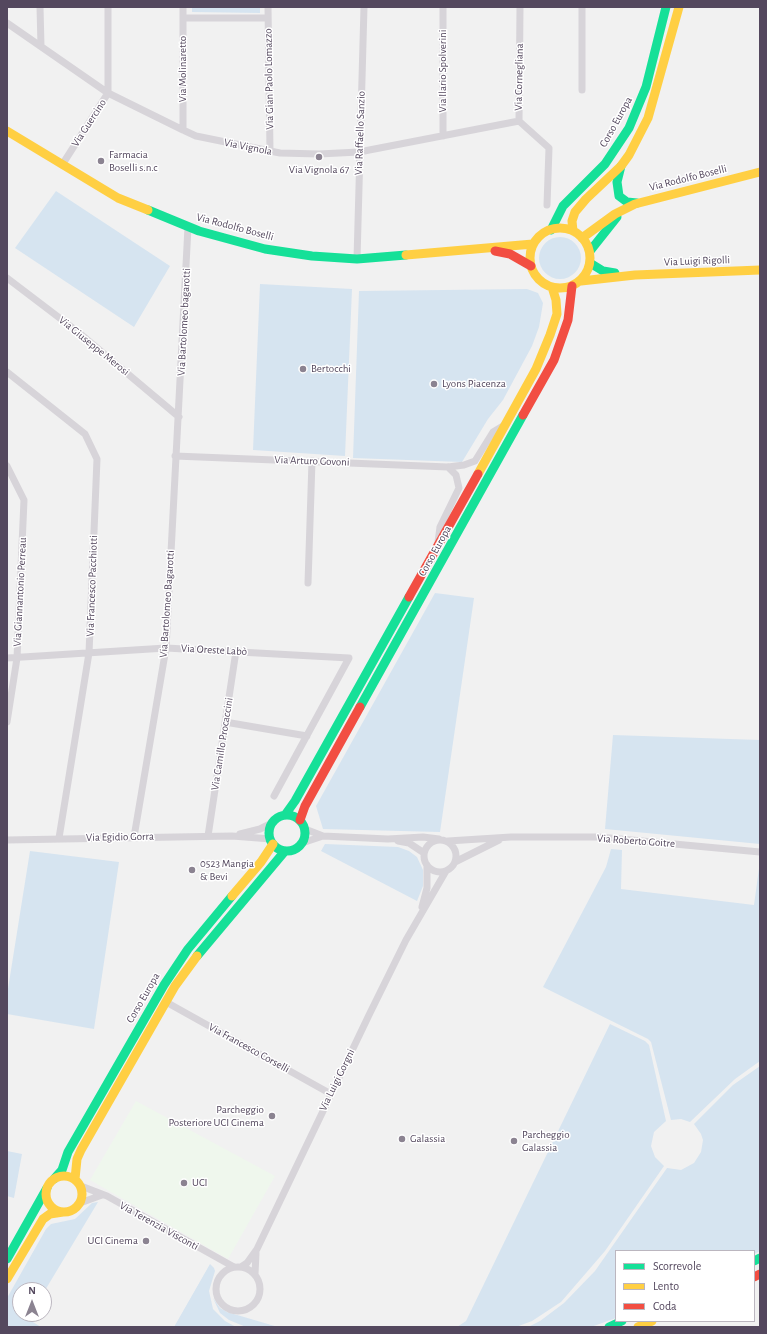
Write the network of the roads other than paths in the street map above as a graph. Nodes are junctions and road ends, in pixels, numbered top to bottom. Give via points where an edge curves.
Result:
1 (40, 7) edge
2 (108, 7) edge
3 (183, 7) edge
4 (268, 7) edge
5 (364, 7) edge
6 (443, 7) edge
7 (520, 7) edge
8 (582, 7) edge
9 (666, 7) edge
10 (679, 7) edge
11 (183, 18) junction
12 (268, 18) junction
13 (7, 23) edge
14 (40, 46) junction
15 (582, 90) dead end
16 (108, 93) junction
17 (519, 121) junction
18 (183, 130) junction
19 (7, 131) edge
20 (443, 136) junction
21 (270, 151) junction
22 (359, 152) junction
23 (62, 165) junction
24 (621, 166) junction
25 (760, 172) edge
26 (639, 203) junction
27 (547, 205) dead end
28 (624, 210) junction
29 (188, 227) junction
30 (551, 230) junction
31 (573, 231) junction
32 (582, 238) junction
33 (533, 244) junction
34 (481, 249) junction
35 (590, 252) junction
36 (357, 259) junction
37 (590, 263) junction
38 (531, 266) junction
39 (760, 270) edge
40 (635, 275) junction
41 (7, 278) edge
42 (580, 281) junction
43 (572, 286) junction
44 (552, 287) junction
45 (7, 372) edge
46 (179, 417) junction
47 (503, 426) junction
48 (175, 456) junction
49 (312, 461) junction
50 (7, 466) edge
51 (448, 467) junction
52 (437, 544) junction
53 (308, 583) dead end
54 (166, 648) junction
55 (236, 652) junction
56 (89, 653) junction
57 (7, 658) edge
58 (17, 658) junction
59 (7, 722) edge
60 (225, 722) junction
61 (307, 736) junction
62 (274, 796) dead end
63 (284, 816) junction
64 (300, 820) junction
65 (274, 822) junction
66 (305, 829) junction
67 (208, 836) junction
68 (232, 836) junction
69 (323, 836) junction
70 (134, 837) junction
71 (511, 837) junction
72 (59, 838) junction
73 (388, 839) junction
74 (7, 840) edge
75 (438, 840) junction
76 (448, 841) junction
77 (272, 842) junction
78 (302, 844) junction
79 (285, 851) junction
80 (760, 852) edge
81 (424, 853) junction
82 (455, 862) junction
83 (427, 865) junction
84 (446, 871) junction
85 (421, 914) junction
86 (166, 1002) junction
87 (331, 1094) junction
88 (54, 1179) junction
89 (75, 1179) junction
90 (81, 1186) junction
91 (47, 1188) junction
92 (102, 1195) junction
93 (80, 1203) junction
94 (63, 1212) junction
95 (257, 1249) junction
96 (216, 1258) junction
97 (7, 1259) edge
98 (238, 1267) junction
99 (222, 1274) junction
100 (255, 1274) junction
101 (7, 1279) edge
102 (620, 1322) edge
103 (650, 1322) edge
104 (609, 1327) edge
105 (638, 1327) edge

1 - 14 street
2 - 16 street, Via Guercino
3 - 11 street, Via Molinaretto
4 - 12 street, Via Gian Paolo Lomazzo
5 - 22 street, Via Raffaello Sanzio
6 - 20 street, Via Ilario Spolverini
7 - 17 street, Via Cornegliana
8 - 15 street
9 - 30 main road, Corso Europa via 646,87 629,128 604,164 563,206
10 - 24 main road via 650,113
11 - 12 street
11 - 18 street, Via Molinaretto
12 - 21 street, Via Gian Paolo Lomazzo
13 - 14 street, Via Vignola
14 - 16 street, Via Vignola
16 - 18 street, Via Vignola
16 - 23 street, Via Guercino
17 - 20 street, Via Vignola
17 - 27 street, Via Cornegliana via 549,148
18 - 21 street, Via Vignola via 196,136
19 - 23 main road, Via Rodolfo Boselli
20 - 22 street, Via Vignola
21 - 22 street, Via Vignola via 319,154
22 - 36 street, Via Raffaello Sanzio
23 - 29 main road, Via Rodolfo Boselli via 118,198
24 - 26 main road via 617,182 619,196 626,202
24 - 31 main road via 579,206 573,217
25 - 26 main road, Via Rodolfo Boselli
26 - 28 main road, Via Rodolfo Boselli
28 - 32 main road, Via Rodolfo Boselli
28 - 35 main road, Via Rodolfo Boselli
29 - 36 main road, Via Rodolfo Boselli via 265,249
29 - 46 street, Via Bartolomeo bagarotti
30 - 31 main road via 558,228
30 - 33 main road
31 - 32 main road
32 - 35 main road
33 - 34 main road, Via Rodolfo Boselli
33 - 38 main road
34 - 36 main road, Via Rodolfo Boselli
34 - 38 main road, Via Rodolfo Boselli via 510,254
35 - 37 main road
37 - 40 main road, Via Luigi Rigolli via 609,273
37 - 42 main road
38 - 44 main road, Via Rodolfo Boselli via 535,275
39 - 40 main road, Via Luigi Rigolli
40 - 42 main road, Via Luigi Rigolli
41 - 46 street, Via Giuseppe Merosi via 78,332
42 - 43 main road
43 - 44 main road
43 - 64 main road, Corso Europa via 568,320 554,360
44 - 47 main road, Corso Europa via 557,308 550,335 536,369
45 - 56 street, Via Francesco Pacchiotti via 85,434 97,458
46 - 48 street, Via Bartolomeo Bagarotti
47 - 51 street, Via Arturo Govoni via 492,432 474,461
47 - 52 main road, Corso Europa
48 - 49 street, Via Arturo Govoni
48 - 54 street, Via Bartolomeo Bagarotti
49 - 51 street, Via Arturo Govoni
49 - 53 street
50 - 58 street, Via Giannantonio Perreau via 24,500
51 - 52 street via 456,475 459,488 440,527
52 - 63 main road, Corso Europa via 299,794
54 - 55 street, Via Oreste Labò
54 - 56 street, Via Oreste Labò
54 - 70 street, Via Bartolomeo Bagarotti
55 - 60 street, Via Camillo Procaccini
55 - 61 street, Via Oreste Labò via 349,658
56 - 58 street, Via Oreste Labò
56 - 72 street, Via Francesco Pacchiotti
57 - 58 street, Via Oreste Labò
58 - 59 street, Via Giannantonio Perreau
60 - 61 street
60 - 67 street, Via Camillo Procaccini
61 - 62 street
63 - 64 main road
63 - 65 main road, Corso Europa
64 - 66 main road
65 - 68 street, Via Egidio Gorra via 260,829
65 - 77 main road, Corso Europa via 270,830
66 - 69 street
66 - 78 main road
67 - 68 street, Via Egidio Gorra
67 - 70 street, Via Egidio Gorra
68 - 77 street, Via Egidio Gorra
69 - 73 street
69 - 78 street
70 - 72 street, Via Egidio Gorra
71 - 76 street, Via Roberto Goitre
71 - 80 street, Via Roberto Goitre via 599,837
71 - 82 street, Via Roberto Goitre via 487,844
72 - 74 street, Via Egidio Gorra
73 - 75 street via 423,837
73 - 81 street via 409,844
75 - 76 street
75 - 81 street via 429,844
76 - 82 street via 454,848
77 - 79 main road
77 - 88 main road, Corso Europa via 261,862 188,949 164,985 68,1152 62,1170
78 - 79 main road, Corso Europa
79 - 86 main road, Corso Europa via 186,969
81 - 83 street
82 - 84 street
83 - 84 street via 435,872
83 - 85 street, Via Luigi Gorgni via 427,888
84 - 85 street, Via Luigi Gorgni
85 - 87 street, Via Luigi Gorgni
86 - 87 street, Via Francesco Corselli
86 - 89 main road, Corso Europa via 81,1150 77,1159
87 - 95 street, Via Luigi Gorgni
88 - 89 main road via 64,1176
88 - 91 main road
89 - 90 main road
90 - 92 street, Via Terenzia Visconti
90 - 93 main road
91 - 94 main road via 49,1204
91 - 97 main road
92 - 93 street
92 - 96 street, Via Terenzia Visconti
93 - 94 main road via 72,1210
94 - 101 main road via 50,1214 43,1219
95 - 98 street, Via Luigi Gorgni via 247,1263
95 - 100 street, Via Luigi Gorgni
96 - 98 street, Via Terenzia Visconti
96 - 99 street
98 - 99 street
98 - 100 street
99 - 100 street via 216,1286 219,1300 229,1309 236,1311 250,1307 256,1302 260,1288
102 - 104 main road
103 - 105 main road

